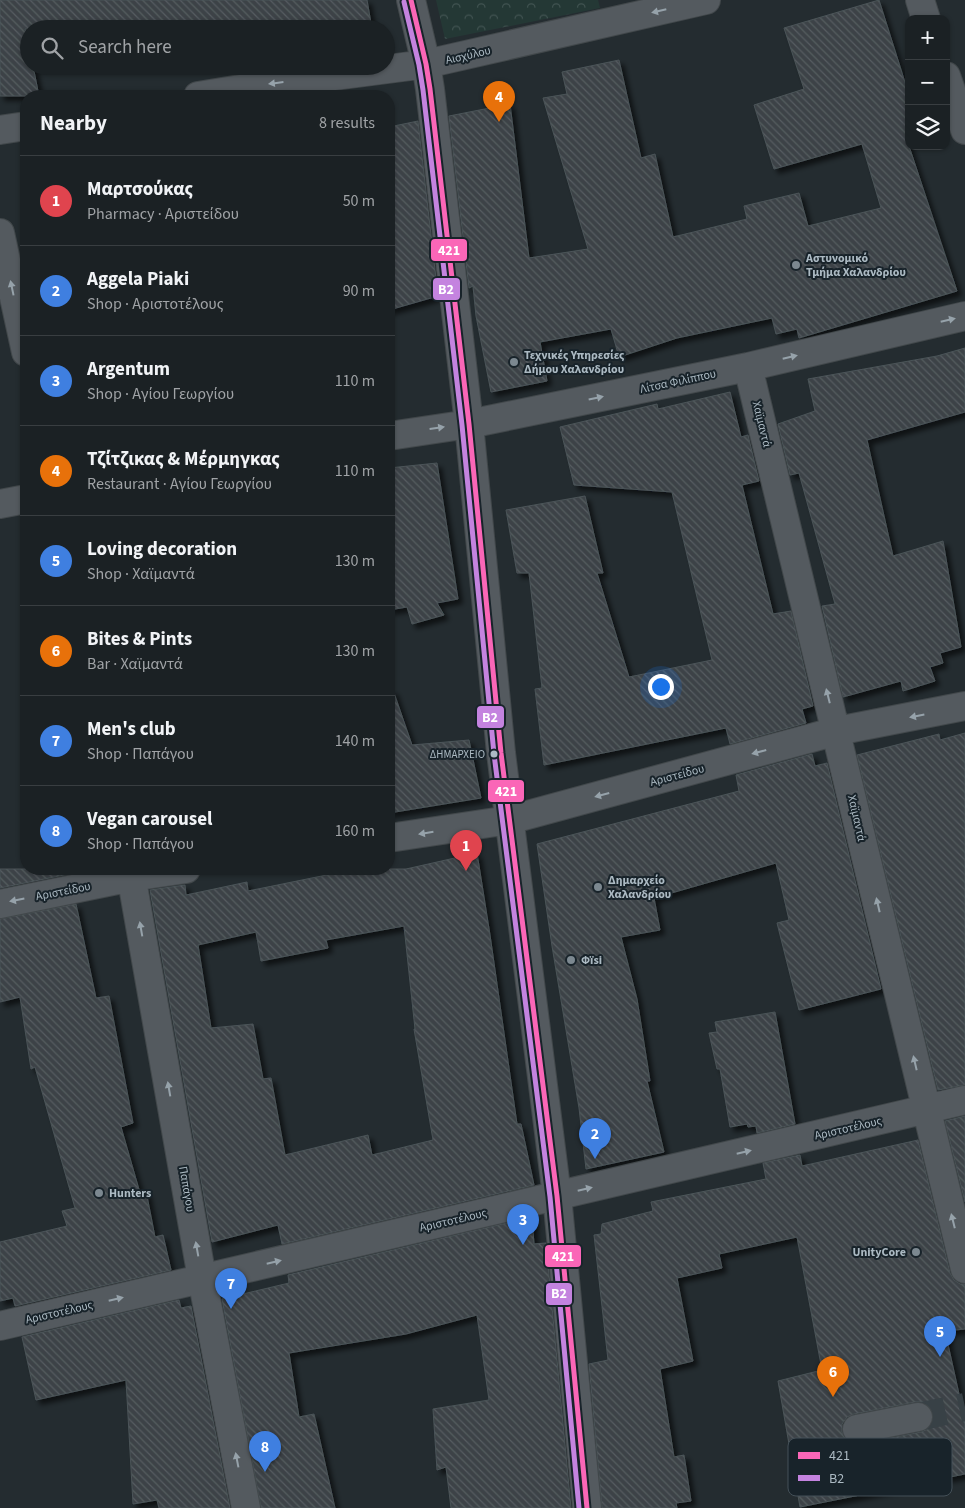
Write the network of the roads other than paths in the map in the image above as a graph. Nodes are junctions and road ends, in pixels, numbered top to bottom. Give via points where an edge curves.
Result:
1 (411, 0) edge
2 (706, 0) edge
3 (920, 0) edge
4 (925, 15) edge
5 (426, 64) junction
6 (395, 68) edge
7 (342, 75) edge
8 (950, 87) edge
9 (235, 90) edge
10 (20, 127) edge
11 (0, 130) edge
12 (965, 130) edge
13 (0, 232) edge
14 (965, 316) edge
15 (20, 324) edge
16 (748, 367) junction
17 (469, 424) junction
18 (395, 435) edge
19 (20, 500) edge
20 (0, 504) edge
21 (965, 706) edge
22 (837, 731) junction
23 (509, 820) junction
24 (395, 837) edge
25 (123, 875) edge
26 (131, 875) edge
27 (0, 904) edge
28 (965, 1100) edge
29 (926, 1109) junction
30 (557, 1196) junction
31 (965, 1269) edge
32 (202, 1278) junction
33 (0, 1326) edge
34 (918, 1418) tunnel mouth
35 (856, 1429) dead end
36 (246, 1508) edge
37 (587, 1508) edge

1 - 5 street
2 -> 5 street, Αισχύλου
3 - 4 street
5 -> 6 street, Αισχύλου
5 - 17 street
7 -> 9 street, Αισχύλου
8 - 12 street
10 - 11 street
15 -> 13 street
16 -> 14 street, Λίτσα Φιλίππου
17 -> 16 street, Λίτσα Φιλίππου
22 -> 16 street, Χαϊμαντά
18 -> 17 street, Λίτσα Φιλίππου
17 - 23 street
19 - 20 street
21 -> 22 street, Αριστείδου
22 -> 23 street, Αριστείδου
29 -> 22 street, Χαϊμαντά
23 -> 24 street, Αριστείδου
23 - 30 street
25 -> 27 street, Αριστείδου
32 -> 26 street, Παπάγου
28 - 29 street, Αριστοτέλους
30 -> 29 street, Αριστοτέλους
31 -> 29 street, Χαϊμαντά
32 -> 30 street, Αριστοτέλους
30 - 37 street
33 -> 32 street, Αριστοτέλους
36 -> 32 street, Παπάγου
34 - 35 street

